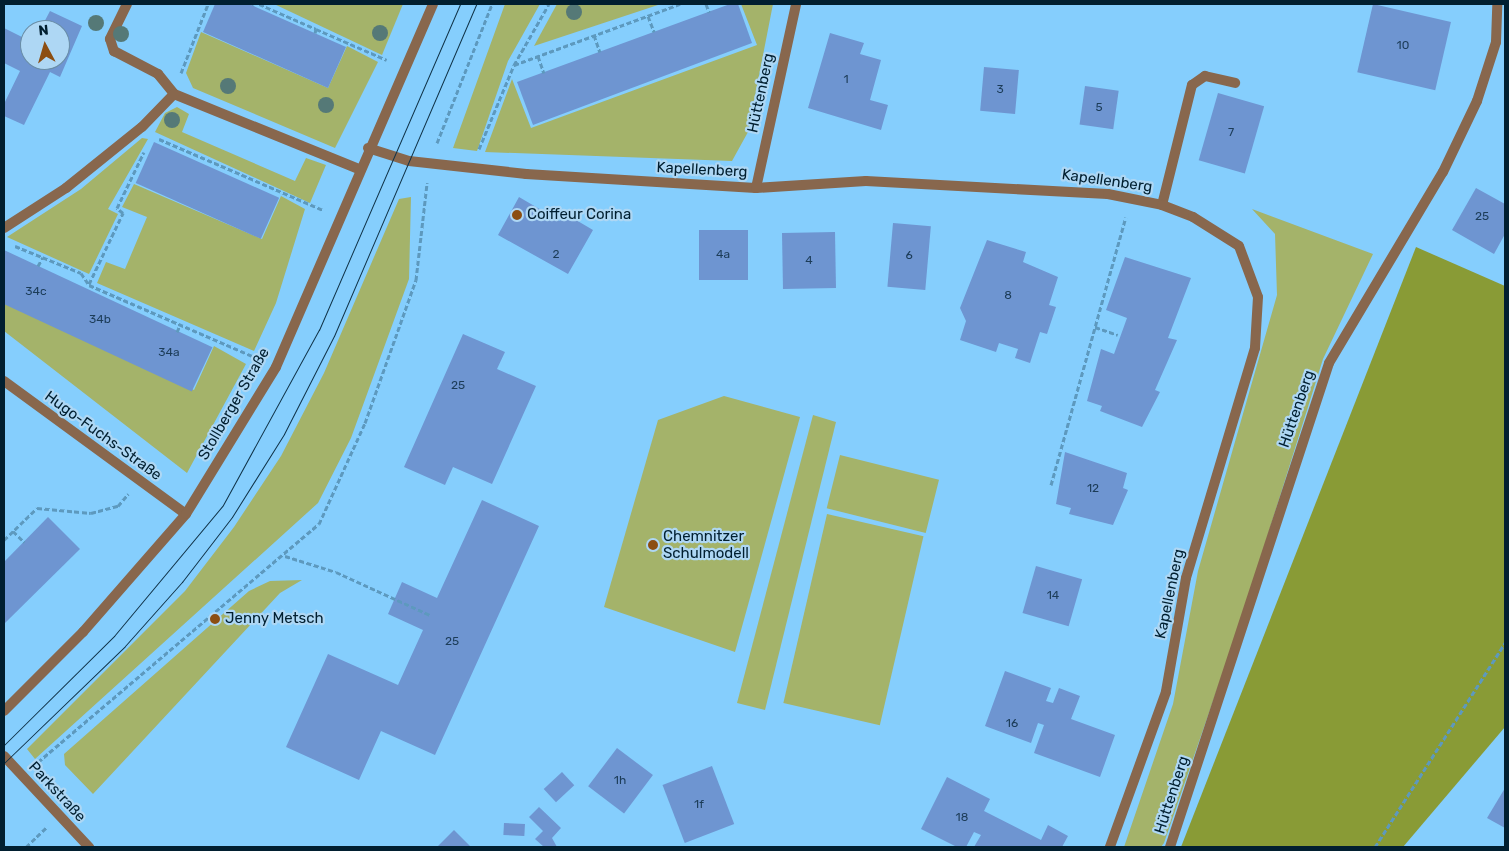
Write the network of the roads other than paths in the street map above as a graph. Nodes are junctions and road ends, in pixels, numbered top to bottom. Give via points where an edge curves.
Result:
1 (127, 4) edge
2 (433, 4) edge
3 (796, 4) edge
4 (1496, 4) edge
5 (1234, 83) dead end
6 (174, 94) junction
7 (368, 148) junction
8 (359, 169) junction
9 (756, 188) junction
10 (1162, 204) junction
11 (4, 228) edge
12 (4, 382) edge
13 (186, 514) junction
14 (4, 711) edge
15 (4, 756) edge
16 (89, 847) edge
17 (1110, 847) edge
18 (1170, 847) edge

1 - 6 street via 110,39 114,51 158,74
2 - 7 street, Stollberger Straße
3 - 9 street, Hüttenberg
4 - 18 street, Hüttenberg via 1496,42 1477,101 1443,172 1329,363
5 - 10 street via 1205,76 1192,85
6 - 8 street
6 - 11 street via 142,127 66,188
7 - 8 street, Stollberger Straße
7 - 9 street, Kapellenberg via 429,164
8 - 13 street, Stollberger Straße via 276,366
9 - 10 street, Kapellenberg via 866,180 1014,185 1132,197
10 - 17 street, Kapellenberg via 1193,217 1239,246 1258,297 1255,348 1186,578 1166,692
12 - 13 street, Hugo-Fuchs-Straße
13 - 14 street, Stollberger Straße via 83,632
15 - 16 street, Parkstraße

